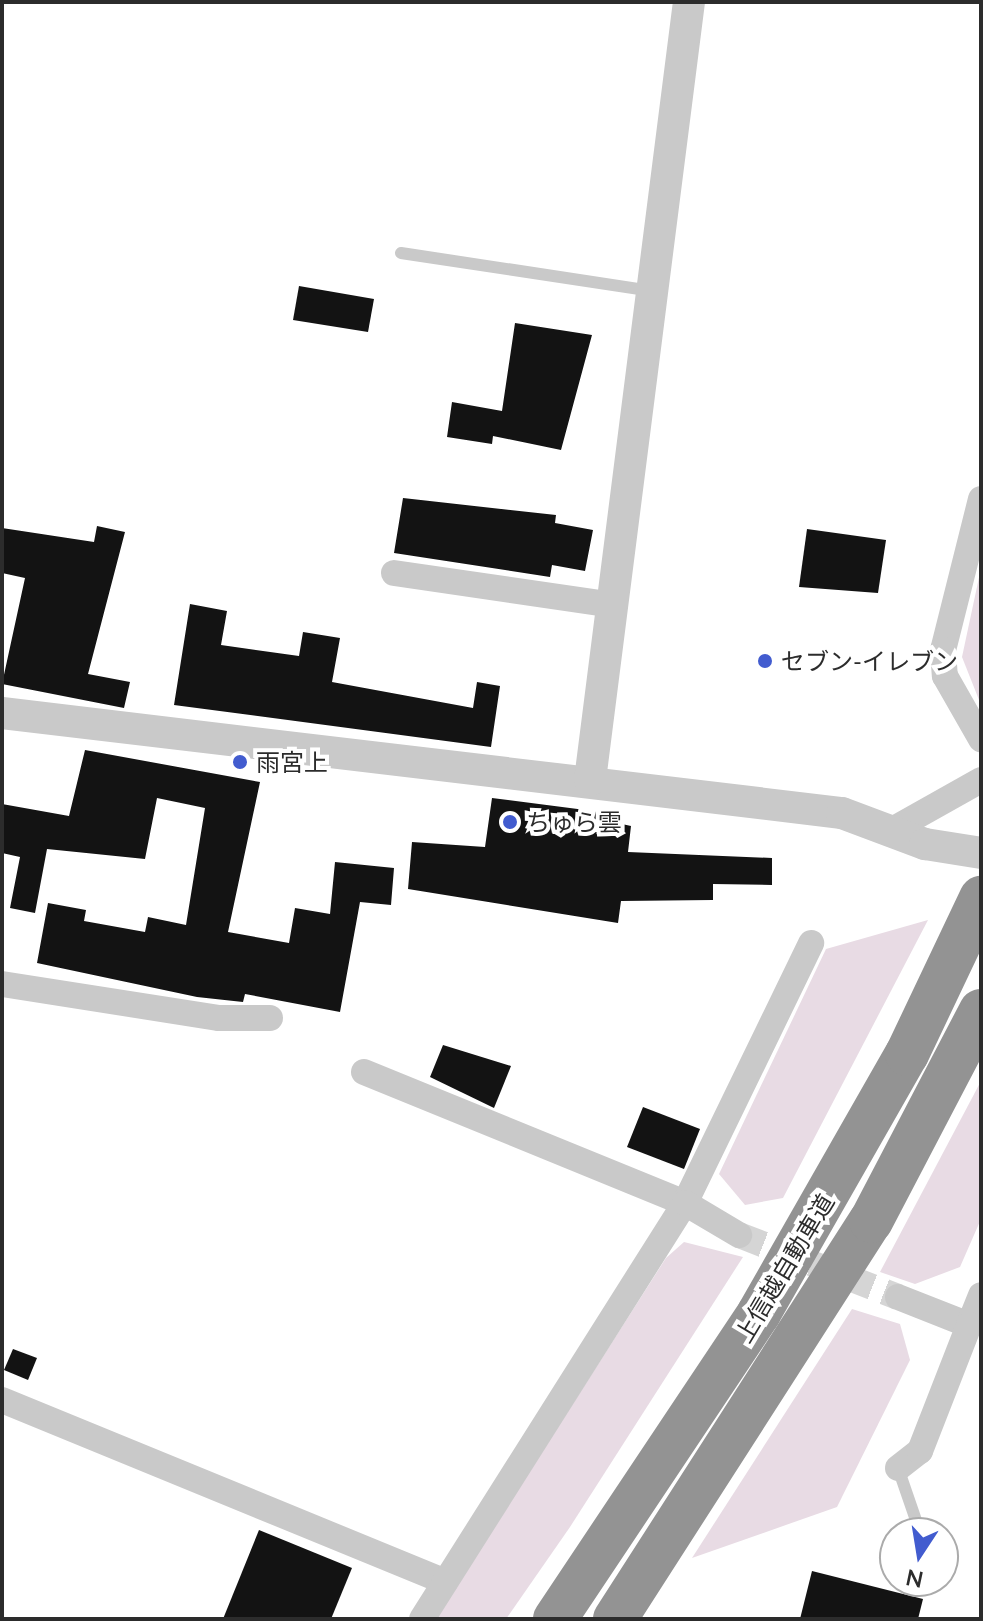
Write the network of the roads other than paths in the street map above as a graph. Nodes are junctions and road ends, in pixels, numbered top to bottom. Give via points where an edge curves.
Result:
1 (689, 2) edge
2 (401, 253) dead end
3 (654, 291) junction
4 (981, 499) edge
5 (394, 573) dead end
6 (613, 605) junction
7 (2, 713) edge
8 (981, 739) edge
9 (590, 780) junction
10 (981, 780) edge
11 (892, 830) junction
12 (981, 853) edge
13 (976, 911) edge
14 (811, 943) dead end
15 (2, 984) edge
16 (981, 1011) edge
17 (270, 1018) dead end
18 (364, 1072) dead end
19 (685, 1203) junction
20 (739, 1235) tunnel mouth
21 (981, 1295) edge
22 (898, 1297) tunnel mouth
23 (969, 1325) junction
24 (2, 1400) edge
25 (898, 1468) joint
26 (915, 1517) edge
27 (445, 1582) junction
28 (422, 1619) edge
29 (555, 1619) edge
30 (615, 1619) edge

1 - 3 street
2 - 3 lane
3 - 6 street
4 - 8 street via 943,650 945,676
5 - 6 street
6 - 9 street
7 - 9 street
9 - 11 street via 842,813
10 - 11 street
11 - 12 street
13 - 29 highway, 上信越自動車道 via 907,1054 759,1313
14 - 19 street
15 - 17 street via 219,1018
16 - 30 highway, 上信越自動車道 via 863,1235
18 - 19 street
19 - 20 street
19 - 27 street
21 - 23 street
22 - 23 street
23 - 25 street via 920,1451
24 - 27 street
25 - 26 lane
27 - 28 street

